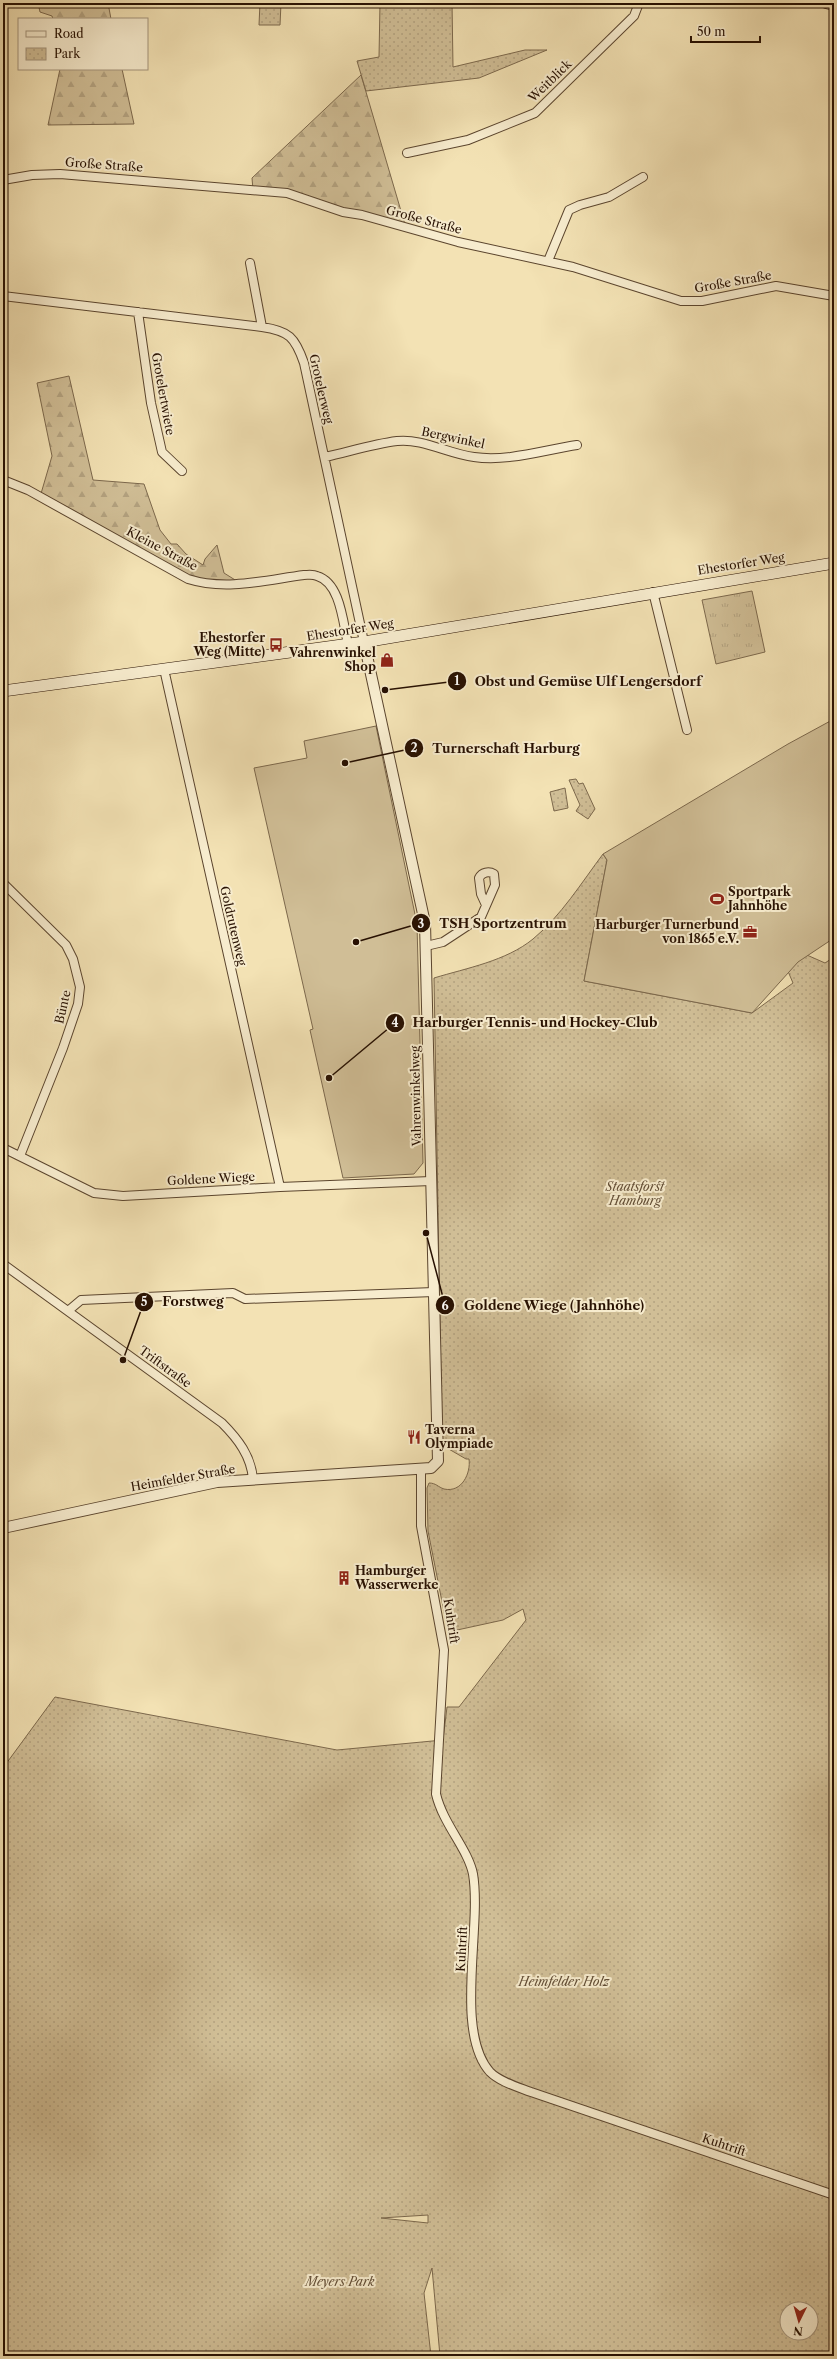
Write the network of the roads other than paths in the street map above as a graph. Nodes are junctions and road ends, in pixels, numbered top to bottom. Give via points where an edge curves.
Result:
1 (639, 3) edge
2 (826, 3) edge
3 (834, 5) edge
4 (407, 153) dead end
5 (643, 177) dead end
6 (3, 180) edge
7 (548, 261) junction
8 (250, 263) dead end
9 (3, 296) edge
10 (834, 296) edge
11 (138, 312) junction
12 (262, 327) junction
13 (577, 445) dead end
14 (325, 457) junction
15 (182, 471) dead end
16 (3, 480) edge
17 (834, 563) edge
18 (653, 592) junction
19 (364, 642) junction
20 (348, 644) junction
21 (164, 670) junction
22 (3, 691) edge
23 (687, 730) dead end
24 (3, 883) edge
25 (486, 905) dead end
26 (426, 946) junction
27 (3, 1148) edge
28 (20, 1156) junction
29 (431, 1181) junction
30 (280, 1187) junction
31 (3, 1264) edge
32 (434, 1292) junction
33 (68, 1311) junction
34 (438, 1461) joint
35 (421, 1468) junction
36 (253, 1479) junction
37 (3, 1528) edge
38 (834, 2195) edge

1 - 4 street, Weitblick via 634,16 535,113 468,140
2 - 3 street
5 - 7 street via 608,197 580,204 569,210
6 - 7 street, Große Straße via 60,174 279,192 343,212 458,242
7 - 10 street, Große Straße via 681,301 702,301 776,286
8 - 12 street
9 - 11 street, Grotelerweg
11 - 12 street, Grotelerweg
11 - 15 street, Grotelertwiete via 150,403 162,452
12 - 14 street, Grotelerweg via 280,330 297,344 304,363
13 - 14 street, Bergwinkel via 485,458 444,451 410,441 397,441
14 - 19 street, Grotelerweg
16 - 20 street, Kleine Straße via 28,490 188,578 204,584 223,586 304,575 316,576 324,580 336,596
17 - 18 main road, Ehestorfer Weg
18 - 19 main road, Ehestorfer Weg
18 - 23 street
19 - 20 main road, Ehestorfer Weg
19 - 26 street, Vahrenwinkelweg via 425,923
20 - 21 main road, Ehestorfer Weg
21 - 22 main road, Ehestorfer Weg
21 - 30 street, Goldrutenweg
24 - 28 street, Bünte via 66,945 73,959 80,987 78,1004 64,1048
25 - 26 street via 481,917 468,927 443,942
26 - 29 street, Vahrenwinkelweg
27 - 28 street, Goldene Wiege
28 - 30 street, Goldene Wiege via 94,1193 123,1196
29 - 30 street, Goldene Wiege
29 - 32 street, Vahrenwinkelweg
31 - 33 street, Triftstraße
32 - 33 street via 245,1299 233,1293 81,1300
32 - 34 street, Vahrenwinkelweg
33 - 36 street, Triftstraße via 222,1423 249,1459
34 - 35 street, Heimfelder Straße via 433,1467
35 - 36 street, Heimfelder Straße
35 - 38 street, Kuhtrift via 421,1526 444,1650 436,1794 442,1814 472,1874 476,1912 472,2006 474,2032 483,2060 491,2072 531,2092
36 - 37 street, Heimfelder Straße via 217,1482

